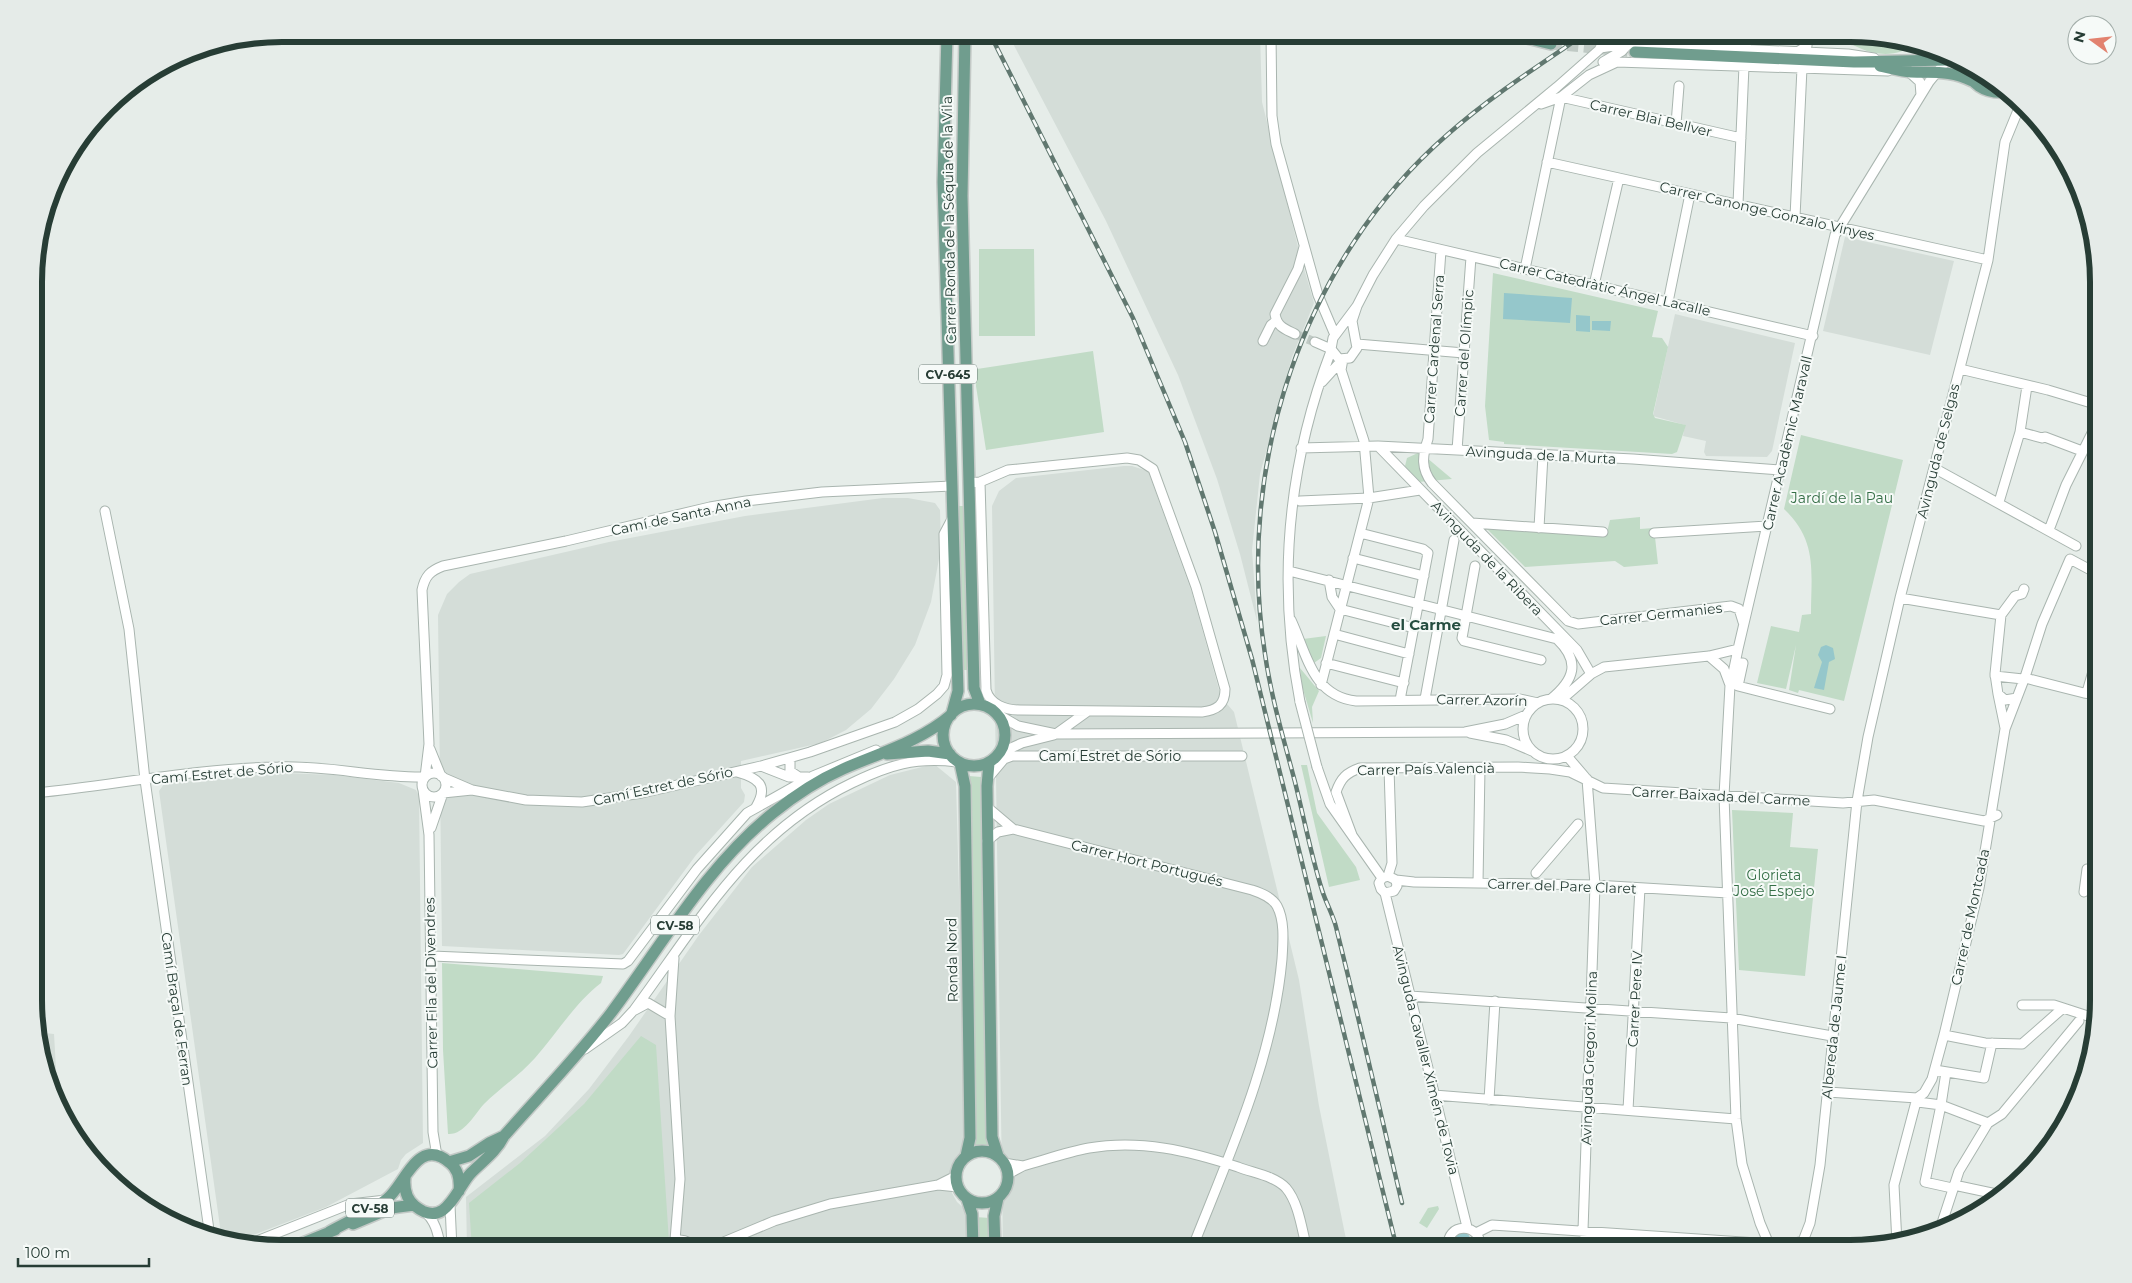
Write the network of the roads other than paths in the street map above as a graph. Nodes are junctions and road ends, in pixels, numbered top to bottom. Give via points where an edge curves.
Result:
1 (947, 42) edge
2 (965, 42) edge
3 (1271, 42) edge
4 (1543, 42) edge
5 (1607, 42) edge
6 (1635, 42) edge
7 (1669, 42) edge
8 (1746, 42) edge
9 (1807, 42) edge
10 (1551, 44) tunnel mouth
11 (1685, 47) junction
12 (1600, 48) junction
13 (1632, 48) junction
14 (1746, 50) junction
15 (1797, 52) junction
16 (1934, 58) edge
17 (1888, 61) junction
18 (1854, 62) junction
19 (1945, 62) edge
20 (1744, 66) junction
21 (1802, 68) junction
22 (1937, 71) junction
23 (1910, 72) junction
24 (1969, 74) edge
25 (1589, 75) junction
26 (1972, 81) junction
27 (1679, 86) dead end
28 (1995, 91) edge
29 (1920, 96) junction
30 (1561, 97) junction
31 (1532, 108) junction
32 (2018, 112) edge
33 (1676, 124) junction
34 (1741, 138) junction
35 (1547, 162) junction
36 (1619, 178) junction
37 (1690, 194) junction
38 (1738, 204) junction
39 (1795, 217) junction
40 (1839, 227) junction
41 (1396, 239) junction
42 (1304, 244) junction
43 (1441, 250) junction
44 (1471, 257) junction
45 (1988, 260) junction
46 (1298, 269) junction
47 (1525, 269) junction
48 (1594, 285) junction
49 (1318, 295) junction
50 (1668, 302) junction
51 (1357, 306) junction
52 (1276, 321) junction
53 (1295, 334) tunnel mouth
54 (1336, 335) junction
55 (1813, 336) junction
56 (1355, 340) junction
57 (1263, 341) dead end
58 (1315, 342) tunnel mouth
59 (1331, 350) junction
60 (1434, 351) junction
61 (1464, 353) junction
62 (1342, 359) junction
63 (1960, 369) junction
64 (2027, 386) junction
65 (1317, 388) junction
66 (2090, 403) edge
67 (2020, 432) junction
68 (2090, 436) edge
69 (1365, 446) junction
70 (1378, 446) junction
71 (1301, 448) junction
72 (1425, 448) junction
73 (1457, 450) junction
74 (2082, 451) junction
75 (1543, 455) junction
76 (1934, 468) junction
77 (1781, 470) junction
78 (974, 482) junction
79 (952, 486) junction
80 (1420, 490) junction
81 (1369, 498) junction
82 (1300, 500) dead end
83 (1998, 502) junction
84 (105, 510) dead end
85 (953, 517) junction
86 (1472, 523) junction
87 (1767, 526) junction
88 (1538, 528) junction
89 (2049, 530) junction
90 (1603, 532) dead end
91 (1360, 533) junction
92 (1654, 534) dead end
93 (1454, 540) dead end
94 (2076, 546) dead end
95 (1353, 558) junction
96 (443, 566) joint
97 (1475, 566) dead end
98 (2090, 570) edge
99 (1289, 571) junction
100 (1424, 576) junction
101 (1330, 580) junction
102 (1346, 585) junction
103 (2024, 589) dead end
104 (1900, 598) junction
105 (1419, 603) junction
106 (1340, 609) junction
107 (1442, 609) junction
108 (1465, 614) junction
109 (1289, 616) junction
110 (2000, 618) junction
111 (1568, 621) joint
112 (1744, 624) junction
113 (1414, 628) junction
114 (1334, 634) junction
115 (986, 648) junction
116 (1738, 649) junction
117 (1409, 654) junction
118 (1709, 656) junction
119 (1541, 660) dead end
120 (974, 663) junction
121 (1326, 663) junction
122 (1740, 663) dead end
123 (1591, 674) junction
124 (1995, 676) junction
125 (2027, 678) junction
126 (2090, 682) edge
127 (1404, 683) junction
128 (1320, 685) junction
129 (1730, 685) junction
130 (2087, 692) junction
131 (2090, 693) edge
132 (1998, 694) junction
133 (2017, 698) junction
134 (1425, 699) junction
135 (1551, 699) junction
136 (1400, 700) junction
137 (1561, 700) junction
138 (1538, 703) junction
139 (980, 704) junction
140 (1830, 710) dead end
141 (1088, 711) junction
142 (952, 714) junction
143 (999, 715) junction
144 (1526, 715) junction
145 (2005, 728) junction
146 (1464, 732) junction
147 (1059, 734) junction
148 (851, 738) joint
149 (429, 744) junction
150 (896, 746) junction
151 (1532, 751) junction
152 (1000, 753) junction
153 (880, 754) junction
154 (1242, 756) dead end
155 (1567, 756) junction
156 (790, 758) junction
157 (1545, 759) junction
158 (956, 760) junction
159 (989, 763) junction
160 (761, 766) junction
161 (1518, 767) junction
162 (1389, 768) junction
163 (1480, 768) junction
164 (734, 772) junction
165 (813, 776) junction
166 (443, 777) junction
167 (802, 778) junction
168 (988, 778) junction
169 (1587, 779) junction
170 (145, 780) junction
171 (424, 784) junction
172 (472, 790) junction
173 (42, 792) edge
174 (443, 793) junction
175 (1724, 796) junction
176 (1857, 801) junction
177 (756, 807) junction
178 (987, 808) junction
179 (1994, 815) junction
180 (1578, 824) dead end
181 (1013, 829) junction
182 (429, 835) junction
183 (1352, 835) junction
184 (988, 841) junction
185 (2087, 869) dead end
186 (1536, 873) dead end
187 (1389, 878) junction
188 (1478, 884) junction
189 (1595, 886) junction
190 (1640, 888) junction
191 (2084, 892) dead end
192 (1385, 893) junction
193 (1728, 894) junction
194 (432, 956) junction
195 (674, 956) junction
196 (1410, 996) junction
197 (1494, 1001) junction
198 (2022, 1005) dead end
199 (1591, 1009) junction
200 (634, 1010) junction
201 (2067, 1010) junction
202 (1634, 1012) junction
203 (670, 1016) junction
204 (2089, 1017) edge
205 (1731, 1018) junction
206 (2079, 1021) dead end
207 (1832, 1036) junction
208 (1944, 1036) junction
209 (1992, 1043) junction
210 (575, 1056) junction
211 (1935, 1070) junction
212 (1946, 1072) junction
213 (1828, 1092) junction
214 (1434, 1096) junction
215 (1489, 1100) junction
216 (1917, 1100) junction
217 (1941, 1104) junction
218 (1587, 1107) junction
219 (1628, 1110) junction
220 (1736, 1118) junction
221 (1988, 1123) junction
222 (504, 1136) junction
223 (432, 1156) junction
224 (966, 1156) junction
225 (1001, 1160) junction
226 (449, 1162) junction
227 (1225, 1163) junction
228 (1023, 1166) junction
229 (1008, 1174) junction
230 (405, 1178) junction
231 (957, 1182) junction
232 (1953, 1187) junction
233 (459, 1191) junction
234 (1992, 1194) edge
235 (998, 1198) junction
236 (967, 1199) junction
237 (386, 1200) junction
238 (450, 1205) junction
239 (419, 1208) junction
240 (1942, 1222) edge
241 (1760, 1223) junction
242 (1467, 1228) junction
243 (209, 1229) edge
244 (1583, 1230) junction
245 (330, 1232) junction
246 (1476, 1233) junction
247 (1897, 1236) edge
248 (261, 1239) edge
249 (310, 1240) edge
250 (439, 1240) edge
251 (452, 1240) edge
252 (675, 1240) joint
253 (686, 1240) edge
254 (728, 1240) edge
255 (973, 1240) edge
256 (995, 1240) edge
257 (1195, 1240) edge
258 (1305, 1240) edge
259 (1449, 1240) edge
260 (1479, 1240) edge
261 (1586, 1240) edge
262 (1744, 1240) joint
263 (1768, 1240) edge
264 (1803, 1240) edge

1 - 79 main road, Carrer Ronda de la Séquia de la Vila / CV-645 via 943,182
2 - 78 main road, Carrer Ronda de la Séquia de la Vila / CV-645 via 962,186
3 - 42 street via 1272,116 1276,144
4 - 10 main road
5 - 12 street
6 - 13 street
7 - 11 street
8 - 14 street
9 - 15 street via 1807,46
11 - 13 street
11 - 14 street
12 - 13 street
12 - 31 street
13 - 18 main road
13 - 25 street via 1598,64
14 - 15 street
15 - 17 street via 1848,54
16 - 17 main road
17 - 18 main road
18 - 23 main road
19 - 22 street, Carrer Acadèmic Maravall
20 - 21 street
20 - 25 street via 1623,62 1609,64
20 - 34 street
21 - 23 street
21 - 39 street
22 - 23 main road
22 - 26 main road via 1958,74
22 - 29 street, Carrer Acadèmic Maravall
23 - 29 street via 1920,82
24 - 26 main road
25 - 30 street
26 - 28 main road via 1988,91
27 - 33 street
29 - 40 street, Carrer Acadèmic Maravall
30 - 31 street
30 - 33 street, Carrer Blai Bellver
30 - 35 street
31 - 41 street via 1452,176
32 - 45 street, Avinguda de Selgas via 2003,152
33 - 34 street, Carrer Blai Bellver
34 - 38 street
35 - 36 street, Carrer Canonge Gonzalo Vinyes
35 - 47 street
36 - 37 street, Carrer Canonge Gonzalo Vinyes
36 - 48 street
37 - 38 street, Carrer Canonge Gonzalo Vinyes
37 - 50 street
38 - 39 street, Carrer Canonge Gonzalo Vinyes
39 - 40 street, Carrer Canonge Gonzalo Vinyes
40 - 45 street, Carrer Canonge Gonzalo Vinyes
40 - 55 street, Carrer Acadèmic Maravall
41 - 43 street, Carrer Catedràtic Ángel Lacalle
41 - 51 street
42 - 46 street
42 - 49 street
43 - 44 street, Carrer Catedràtic Ángel Lacalle
43 - 60 street, Carrer Cardenal Serra
44 - 47 street, Carrer Catedràtic Ángel Lacalle
44 - 61 street, Carrer del Olímpic
45 - 63 street, Avinguda de Selgas
46 - 49 street via 1305,272 1312,292
46 - 52 street via 1275,314
47 - 48 street, Carrer Catedràtic Ángel Lacalle
48 - 50 street, Carrer Catedràtic Ángel Lacalle
49 - 54 street
50 - 55 street, Carrer Catedràtic Ángel Lacalle
51 - 54 street
51 - 56 street via 1352,321
52 - 53 street via 1280,327
52 - 57 street
54 - 56 street via 1345,332
54 - 59 street via 1331,342
55 - 77 street, Carrer Acadèmic Maravall
56 - 60 street
56 - 62 street via 1353,355
58 - 59 street
59 - 62 street
59 - 65 street
60 - 61 street
60 - 72 street, Carrer Cardenal Serra
61 - 73 street, Carrer del Olímpic
62 - 65 street
62 - 69 street via 1341,370
63 - 64 street
63 - 76 street, Avinguda de Selgas
64 - 66 street
64 - 67 street
65 - 71 street
67 - 74 street via 2045,437
67 - 83 street
68 - 74 street
69 - 70 street, Avinguda de la Murta
69 - 71 street, Avinguda de la Murta
69 - 81 street
70 - 72 street, Avinguda de la Murta
70 - 80 street, Avinguda de la Ribera
71 - 99 street via 1292,501
72 - 73 street, Avinguda de la Murta
72 - 86 street, Avinguda de la Ribera via 1425,474
73 - 75 street, Avinguda de la Murta
74 - 89 street
75 - 77 street, Avinguda de la Murta
75 - 88 street
76 - 83 street
76 - 104 street, Avinguda de Selgas
77 - 87 street, Carrer Acadèmic Maravall
78 - 115 street, Carrer Ronda de la Séquia de la Vila
78 - 120 main road, Carrer Ronda de la Séquia de la Vila / CV-645
78 - 141 street via 1008,470 1127,458 1149,465 1159,482 1196,587 1225,689 1223,703 1202,712
79 - 85 main road, Carrer Ronda de la Séquia de la Vila / CV-645
79 - 96 street, Camí de Santa Anna via 830,492 728,504
80 - 81 street
80 - 123 street, Avinguda de la Ribera via 1576,650
81 - 82 street
81 - 91 street
83 - 89 street
84 - 170 street, Camí Braçal de Ferran via 129,629
85 - 142 main road, Carrer Ronda de la Séquia de la Vila / CV-645 via 958,691
85 - 148 street, Carrer Ronda de la Séquia de la Vila via 944,534 947,675 944,686 895,722
86 - 88 street
86 - 111 street, Avinguda de la Ribera
87 - 92 street
87 - 112 street, Carrer Acadèmic Maravall
88 - 90 street
89 - 94 street
91 - 95 street
91 - 100 street via 1427,552
93 - 107 street, Carrer Azorín
95 - 100 street
95 - 102 street
96 - 149 street, Carrer Fila del Divendres via 427,576 422,590
97 - 108 street
98 - 125 street via 2070,559 2042,624
99 - 101 street
99 - 109 street
100 - 105 street
101 - 102 street
101 - 106 street via 1332,597
102 - 105 street
102 - 106 street
103 - 110 street
104 - 110 street
104 - 176 street, Avinguda de Selgas via 1872,714
105 - 107 street
105 - 113 street
106 - 113 street
106 - 114 street
107 - 108 street
107 - 134 street, Carrer Azorín
108 - 119 street via 1461,634 1464,641
108 - 135 street via 1548,636 1562,644 1570,655 1572,671 1569,681
109 - 128 street
109 - 183 street, bridge via 1300,702 1317,767 1330,804
110 - 124 street
111 - 112 street, Carrer Germanies via 1578,624 1731,606 1739,609
112 - 116 street, Carrer Acadèmic Maravall
113 - 117 street
114 - 117 street
114 - 121 street
115 - 120 street
115 - 141 street, Carrer Ronda de la Séquia de la Vila via 988,694 1008,710
116 - 118 street
116 - 129 street, Carrer Acadèmic Maravall
117 - 127 street
118 - 123 street via 1604,667
118 - 129 street via 1724,669
120 - 139 main road, Carrer Ronda de la Séquia de la Vila / CV-645 via 974,688
121 - 127 street
121 - 128 street
122 - 140 street via 1743,663 1738,686
123 - 137 street
124 - 125 street
124 - 132 street
125 - 130 street
125 - 133 street
126 - 130 street
127 - 136 street
128 - 136 street, Carrer Azorín via 1334,696 1348,700
129 - 175 street
130 - 131 street
132 - 133 street via 2005,700
132 - 145 street
133 - 145 street
134 - 136 street, Carrer Azorín
134 - 138 street, Carrer Azorín via 1520,699
135 - 137 street
135 - 138 street
137 - 155 street via 1576,710 1583,726 1580,744
138 - 144 street
139 - 142 main road via 960,707
139 - 143 main road
141 - 147 street
142 - 150 main road, CV-58 via 932,731
142 - 158 main road, CV-645 via 944,728 943,738
143 - 147 street via 1018,726
143 - 152 main road via 1006,734
144 - 146 street via 1505,724
144 - 151 street via 1523,734
145 - 179 street, Carrer de Montcada
146 - 147 street
146 - 151 street via 1506,740
147 - 152 street via 1022,743
148 - 156 street, Camí Estret de Sório
149 - 166 street, Carrer Fila del Divendres
149 - 171 street, Carrer Fila del Divendres
150 - 153 main road, CV-58
150 - 165 street via 862,755
151 - 157 street
152 - 159 main road
153 - 158 main road, CV-58 via 919,751
153 - 210 main road, CV-58 via 832,774 798,794 748,836 698,894
154 - 168 street, Camí Estret de Sório via 1012,756 1004,759
155 - 157 street
155 - 169 street
156 - 160 street, Camí Estret de Sório
156 - 167 street via 790,771
157 - 161 street via 1538,764
158 - 159 main road via 980,766
158 - 195 street via 923,759 893,766 862,778 807,808 742,865
158 - 224 main road, Ronda Nord / CV-645 via 966,786 970,1138
159 - 168 main road
160 - 164 street, Camí Estret de Sório
160 - 167 street via 784,776
161 - 163 street, Carrer País Valencià
161 - 169 street, Carrer Baixada del Carme via 1570,772
162 - 163 street, Carrer País Valencià
162 - 183 street, Carrer País Valencià via 1360,768 1347,772 1339,782 1337,800
162 - 187 street via 1392,863
163 - 188 street
164 - 172 street, Camí Estret de Sório via 642,793 582,802 533,801
164 - 177 street via 752,777 760,784 762,792
165 - 167 street
165 - 177 street
166 - 171 street via 435,773
166 - 172 street, Camí Estret de Sório
166 - 174 street via 446,786
168 - 178 main road
169 - 175 street, Carrer Baixada del Carme via 1603,788
169 - 189 street, Avinguda Gregori Molina
170 - 171 street, Camí Estret de Sório via 304,766 408,778
170 - 173 street, Camí Estret de Sório
170 - 243 street, Camí Braçal de Ferran
171 - 174 street via 432,796
171 - 182 street, Carrer Fila del Divendres
172 - 174 street, Camí Estret de Sório
174 - 182 street, Carrer Fila del Divendres
175 - 176 street, Carrer Baixada del Carme via 1843,803
175 - 193 street
176 - 179 street, Carrer Baixada del Carme via 1874,800 1984,821
176 - 207 street, Albereda de Jaume I
177 - 194 street via 736,824 703,862 623,964
178 - 181 street, Carrer Hort Portugués
178 - 184 main road
179 - 208 street, Carrer de Montcada
180 - 186 street
181 - 184 street via 998,832
181 - 227 street, Carrer Hort Portugués via 1252,890 1276,905 1282,923 1282,951 1272,1028
182 - 194 street, Carrer Fila del Divendres
183 - 187 street
184 - 225 main road via 992,1137
185 - 191 street
187 - 188 street, Carrer del Pare Claret
187 - 192 street, Avinguda Cavaller Ximén de Tovia via 1379,886
187 - 192 street via 1397,886 1394,891
188 - 189 street, Carrer del Pare Claret
189 - 190 street, Carrer del Pare Claret
189 - 199 street, Avinguda Gregori Molina
190 - 193 street, Carrer del Pare Claret
190 - 202 street, Carrer Pere IV
192 - 196 street, Avinguda Cavaller Ximén de Tovia
193 - 205 street
194 - 223 street, Carrer Fila del Divendres
195 - 200 street
195 - 203 street
196 - 197 street
196 - 214 street, Avinguda Cavaller Ximén de Tovia
197 - 199 street
197 - 215 street
198 - 201 street via 2049,1005
199 - 202 street
199 - 218 street, Avinguda Gregori Molina
200 - 203 street via 648,1003
200 - 210 street via 622,1023
201 - 204 street
201 - 209 street via 2022,1044
202 - 205 street
202 - 219 street, Carrer Pere IV
203 - 252 street via 680,1178
205 - 207 street
205 - 220 street
206 - 221 street via 2002,1114
207 - 213 street, Albereda de Jaume I
208 - 209 street
208 - 211 street, Carrer de Montcada
209 - 212 street via 1984,1078
210 - 222 main road, CV-58
211 - 212 street
211 - 216 street, Carrer de Montcada via 1928,1088
212 - 217 street
213 - 216 street
213 - 264 street, Albereda de Jaume I via 1816,1195
214 - 215 street
214 - 242 street, Avinguda Cavaller Ximén de Tovia
215 - 218 street
216 - 217 street
216 - 247 street via 1894,1185
217 - 221 street
217 - 232 street via 1925,1182
218 - 219 street
218 - 244 street, Avinguda Gregori Molina
219 - 220 street
220 - 241 street via 1740,1153
221 - 232 street via 1969,1152
222 - 226 main road, CV-58 via 469,1156
222 - 233 main road, CV-58 via 498,1148 470,1174
223 - 226 main road
223 - 230 main road, CV-58 via 413,1164
224 - 225 main road via 982,1151
224 - 231 main road, CV-645 via 957,1168
225 - 228 street
225 - 229 main road
226 - 233 main road via 459,1178
227 - 228 street via 1172,1148 1131,1144 1087,1148
227 - 257 street
227 - 258 street via 1272,1179 1284,1187 1293,1202
228 - 229 street
229 - 235 main road via 1008,1184
230 - 237 main road, CV-58
230 - 239 main road, CV-58 via 405,1193
231 - 236 main road
231 - 254 street via 830,1204 774,1221
232 - 234 street
232 - 240 street
233 - 238 main road, CV-58
235 - 236 main road via 982,1204
235 - 256 main road via 994,1212
236 - 255 main road via 972,1214
237 - 245 main road, CV-58
237 - 248 street via 350,1204
238 - 239 main road, CV-58 via 442,1210
238 - 251 street
239 - 245 main road, CV-58 via 391,1208
239 - 250 street via 431,1217
241 - 262 street via 1755,1233
241 - 263 street
242 - 246 street
242 - 259 street via 1456,1229
244 - 246 street via 1492,1225
244 - 261 street, Avinguda Gregori Molina
244 - 262 street
245 - 249 main road, CV-58
246 - 260 street
252 - 253 street

